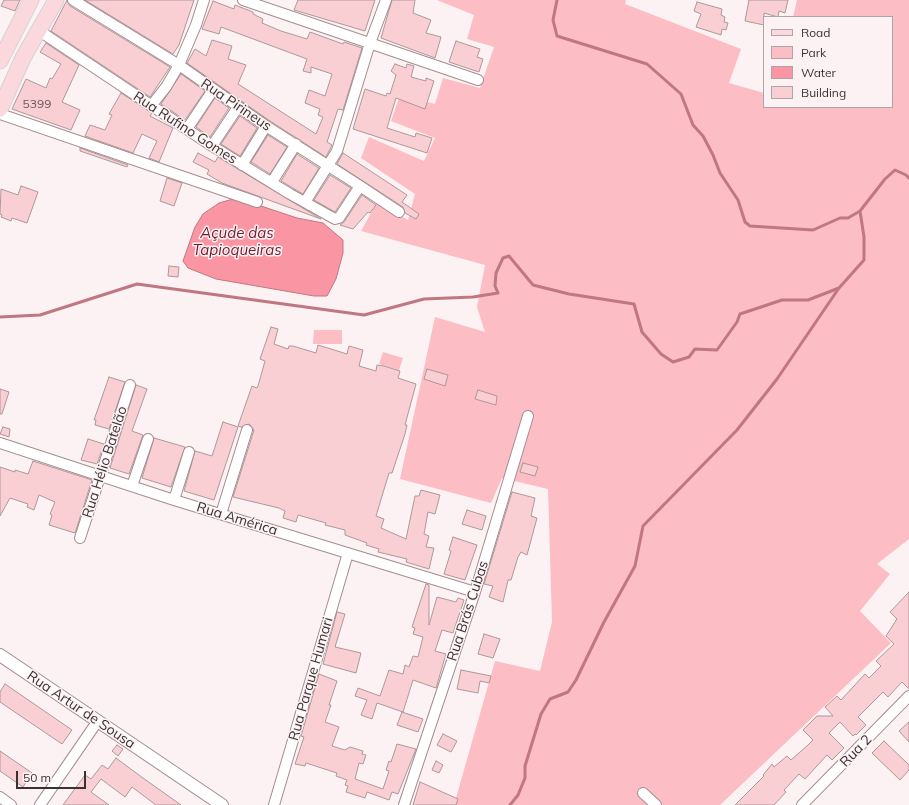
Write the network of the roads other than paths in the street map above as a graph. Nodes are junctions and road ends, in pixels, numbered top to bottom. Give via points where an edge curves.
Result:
1 (31, 0) edge
2 (56, 0) edge
3 (73, 0) edge
4 (204, 0) edge
5 (243, 0) edge
6 (386, 0) edge
7 (38, 30) junction
8 (370, 43) junction
9 (0, 61) edge
10 (179, 65) junction
11 (478, 80) dead end
12 (213, 90) junction
13 (151, 106) junction
14 (238, 107) junction
15 (0, 109) edge
16 (0, 114) edge
17 (266, 126) junction
18 (188, 129) junction
19 (296, 144) junction
20 (212, 146) junction
21 (242, 165) junction
22 (328, 166) junction
23 (272, 182) junction
24 (360, 186) junction
25 (258, 202) dead end
26 (305, 202) junction
27 (399, 212) dead end
28 (130, 385) dead end
29 (528, 416) dead end
30 (247, 430) dead end
31 (148, 439) dead end
32 (0, 443) edge
33 (189, 452) dead end
34 (100, 476) junction
35 (132, 486) junction
36 (174, 500) junction
37 (221, 514) junction
38 (80, 538) dead end
39 (348, 553) junction
40 (475, 592) junction
41 (0, 656) edge
42 (909, 696) edge
43 (97, 722) junction
44 (643, 793) dead end
45 (0, 797) edge
46 (11, 805) edge
47 (40, 805) edge
48 (222, 805) edge
49 (274, 805) edge
50 (404, 805) edge
51 (656, 805) edge
52 (802, 805) edge

1 - 9 main road
2 - 7 main road
3 - 10 street, Rua Pirineus
4 - 10 street
5 - 8 street
6 - 8 street
7 - 13 street, Rua Rufino Gomes
7 - 15 main road
8 - 11 street
8 - 22 street via 337,151
10 - 12 street, Rua Pirineus
10 - 13 street
12 - 14 street, Rua Pirineus
12 - 18 street
13 - 18 street, Rua Rufino Gomes
14 - 17 street, Rua Pirineus
14 - 20 street
16 - 25 street
17 - 19 street, Rua Pirineus
17 - 21 street
18 - 20 street, Rua Rufino Gomes
19 - 22 street, Rua Pirineus
19 - 23 street
20 - 21 street, Rua Rufino Gomes
21 - 23 street, Rua Rufino Gomes
22 - 24 street, Rua Pirineus
22 - 26 street
23 - 26 street, Rua Rufino Gomes
24 - 26 street, Rua Rufino Gomes via 339,218 335,219
24 - 27 street, Rua Pirineus
28 - 34 street, Rua Hélio Batelão
29 - 40 street, Rua Brás Cubas
30 - 37 street
31 - 35 street
32 - 34 street, Rua América
33 - 36 street
34 - 35 street, Rua América
34 - 38 street, Rua Hélio Batelão
35 - 36 street, Rua América
36 - 37 street, Rua América
37 - 39 street, Rua América
39 - 40 street, Rua América
39 - 49 street, Rua Parque Humari
40 - 50 street, Rua Brás Cubas
41 - 43 street, Rua Artur de Sousa
42 - 52 street, Rua 2
43 - 47 street
43 - 48 street, Rua Artur de Sousa
44 - 51 street
45 - 46 street

